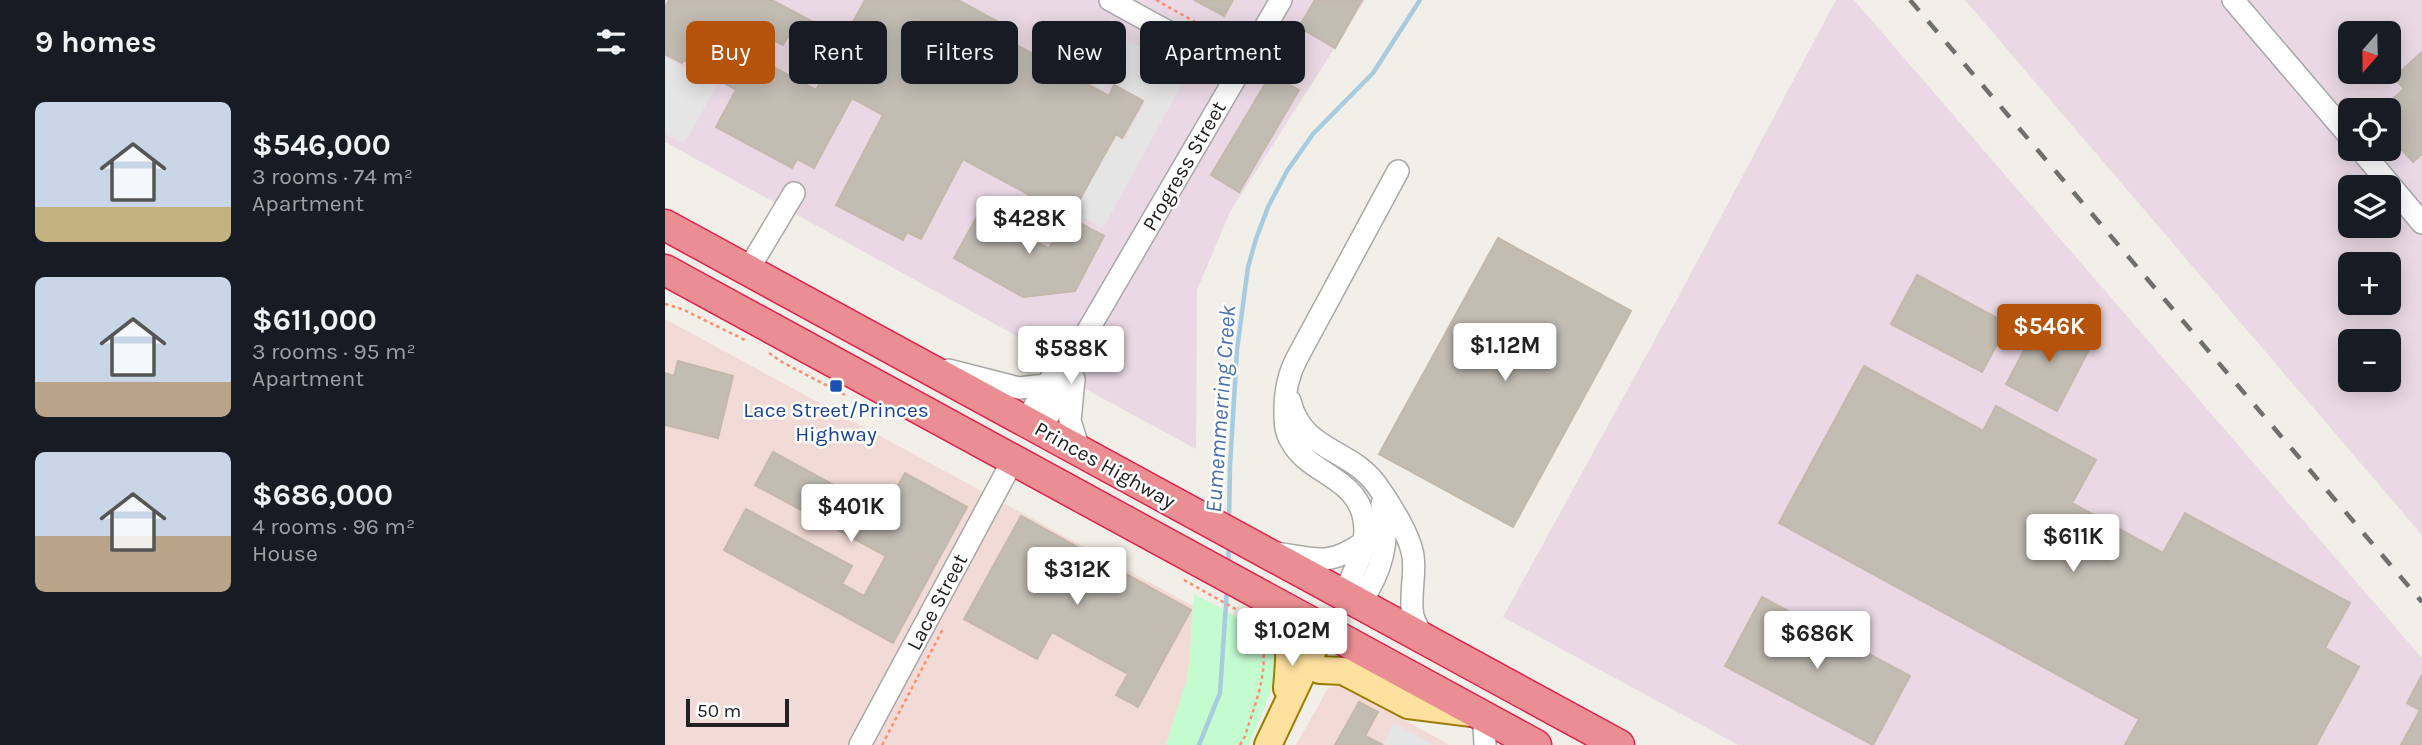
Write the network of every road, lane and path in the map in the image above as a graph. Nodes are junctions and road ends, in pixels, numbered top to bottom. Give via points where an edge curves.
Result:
1 (1110, 0) edge
2 (1156, 0) edge
3 (1281, 0) edge
4 (2234, 0) edge
5 (1149, 21) edge
6 (1193, 21) edge
7 (1269, 21) edge
8 (1232, 84) edge
9 (2338, 123) edge
10 (2370, 161) edge
11 (1398, 171) dead end
12 (794, 193) dead end
13 (2422, 223) edge
14 (665, 225) edge
15 (741, 266) junction
16 (665, 270) edge
17 (710, 295) junction
18 (1087, 332) junction
19 (1078, 357) junction
20 (1297, 358) junction
21 (915, 361) junction
22 (1046, 385) junction
23 (1033, 426) junction
24 (1080, 452) junction
25 (1013, 460) junction
26 (1377, 485) junction
27 (1364, 542) junction
28 (1259, 550) junction
29 (1194, 573) junction
30 (1351, 600) junction
31 (1257, 603) junction
32 (1331, 633) junction
33 (1425, 640) junction
34 (1319, 670) junction
35 (1479, 714) junction
36 (1277, 725) edge
37 (860, 745) edge
38 (1240, 745) edge
39 (1485, 745) edge
40 (1535, 745) edge
41 (1619, 745) edge

1 - 5 street
2 - 6 path
3 - 7 street, Progress Street
4 - 9 street
8 - 18 street, Progress Street
10 - 13 street
11 - 20 street
12 - 15 street
14 - 15 highway, Princes Highway
15 - 17 highway
15 - 21 highway, Princes Highway
16 - 17 highway, Princes Highway
17 - 25 highway, Princes Highway
18 - 19 street, Progress Street
18 - 22 street, Progress Street
19 - 23 street, Progress Street via 1063,391
19 - 24 street via 1070,421
20 - 26 street via 1290,377 1295,418 1315,441 1362,469
20 - 27 street via 1287,382 1287,434 1302,455 1355,497 1364,520
21 - 22 street via 1005,385
21 - 23 highway, Princes Highway
22 - 23 street, Progress Street
23 - 24 highway, Princes Highway
23 - 25 highway
24 - 28 highway, Princes Highway
25 - 29 highway, Princes Highway
25 - 37 street, Lace Street
26 - 30 street via 1386,523 1385,547 1376,577
26 - 33 street via 1412,549 1413,614
27 - 28 street via 1331,559
27 - 30 street
28 - 30 highway, Princes Highway
29 - 31 highway, Princes Highway
29 - 31 path
30 - 32 highway
30 - 33 highway, Princes Highway
31 - 32 highway, Princes Highway
31 - 36 main road via 1282,623 1290,643
31 - 38 path via 1265,670
32 - 34 main road
32 - 35 highway, Princes Highway
32 - 36 main road
33 - 41 highway, Princes Highway
34 - 35 main road via 1343,671 1408,705
34 - 36 main road
35 - 39 street
35 - 40 highway, Princes Highway

